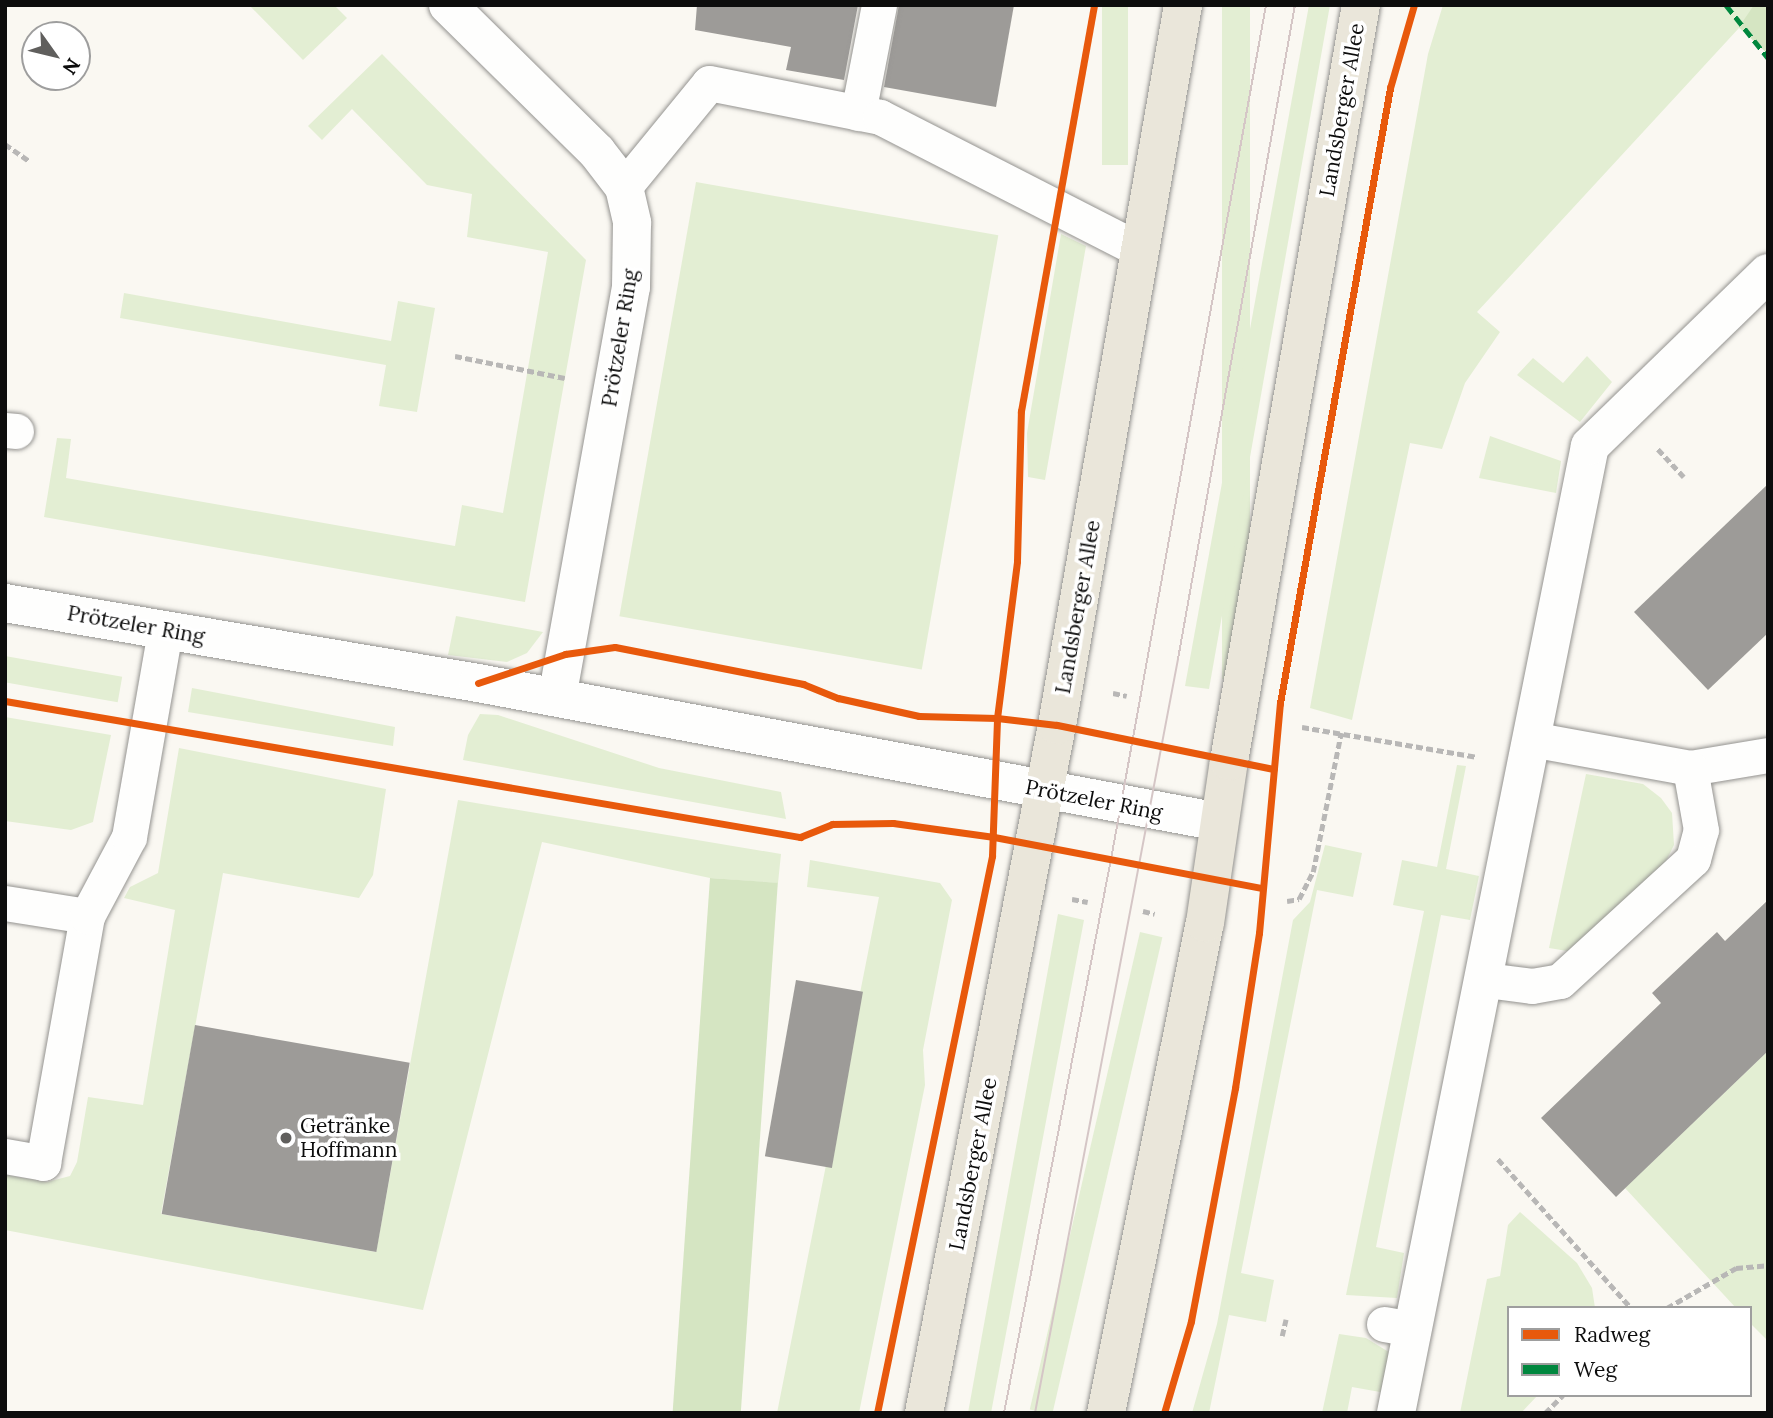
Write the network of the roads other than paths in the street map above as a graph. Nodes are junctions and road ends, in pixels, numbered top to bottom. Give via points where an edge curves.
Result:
1 (449, 5) edge
2 (879, 5) edge
3 (1183, 5) edge
4 (1361, 5) edge
5 (858, 113) junction
6 (625, 187) junction
7 (1140, 250) junction
8 (1768, 273) edge
9 (5, 603) edge
10 (164, 630) junction
11 (557, 697) junction
12 (1529, 753) junction
13 (1768, 755) edge
14 (1690, 768) junction
15 (1045, 791) junction
16 (1219, 822) junction
17 (5, 903) edge
18 (88, 916) junction
19 (1486, 980) junction
20 (5, 1156) edge
21 (924, 1413) edge
22 (1106, 1413) edge
23 (1396, 1413) edge

1 - 6 street, Prötzeler Ring via 597,152
2 - 5 lane
3 - 7 main road, Landsberger Allee
4 - 16 main road, Landsberger Allee
5 - 6 lane via 709,83
5 - 7 lane via 880,117
6 - 11 street, Prötzeler Ring via 632,223 631,287
7 - 15 main road, Landsberger Allee
8 - 12 street via 1590,446
9 - 10 street, Prötzeler Ring
10 - 11 street, Prötzeler Ring
10 - 18 lane via 129,837
11 - 15 street, Prötzeler Ring
12 - 14 lane
12 - 19 street
13 - 14 lane
14 - 19 lane via 1701,830 1693,859 1560,981 1532,986
15 - 16 street, Prötzeler Ring
15 - 21 main road, Landsberger Allee
16 - 22 main road, Landsberger Allee via 1205,923
17 - 18 lane
18 - 20 lane via 43,1163
19 - 23 street via 1450,1148 1399,1326

